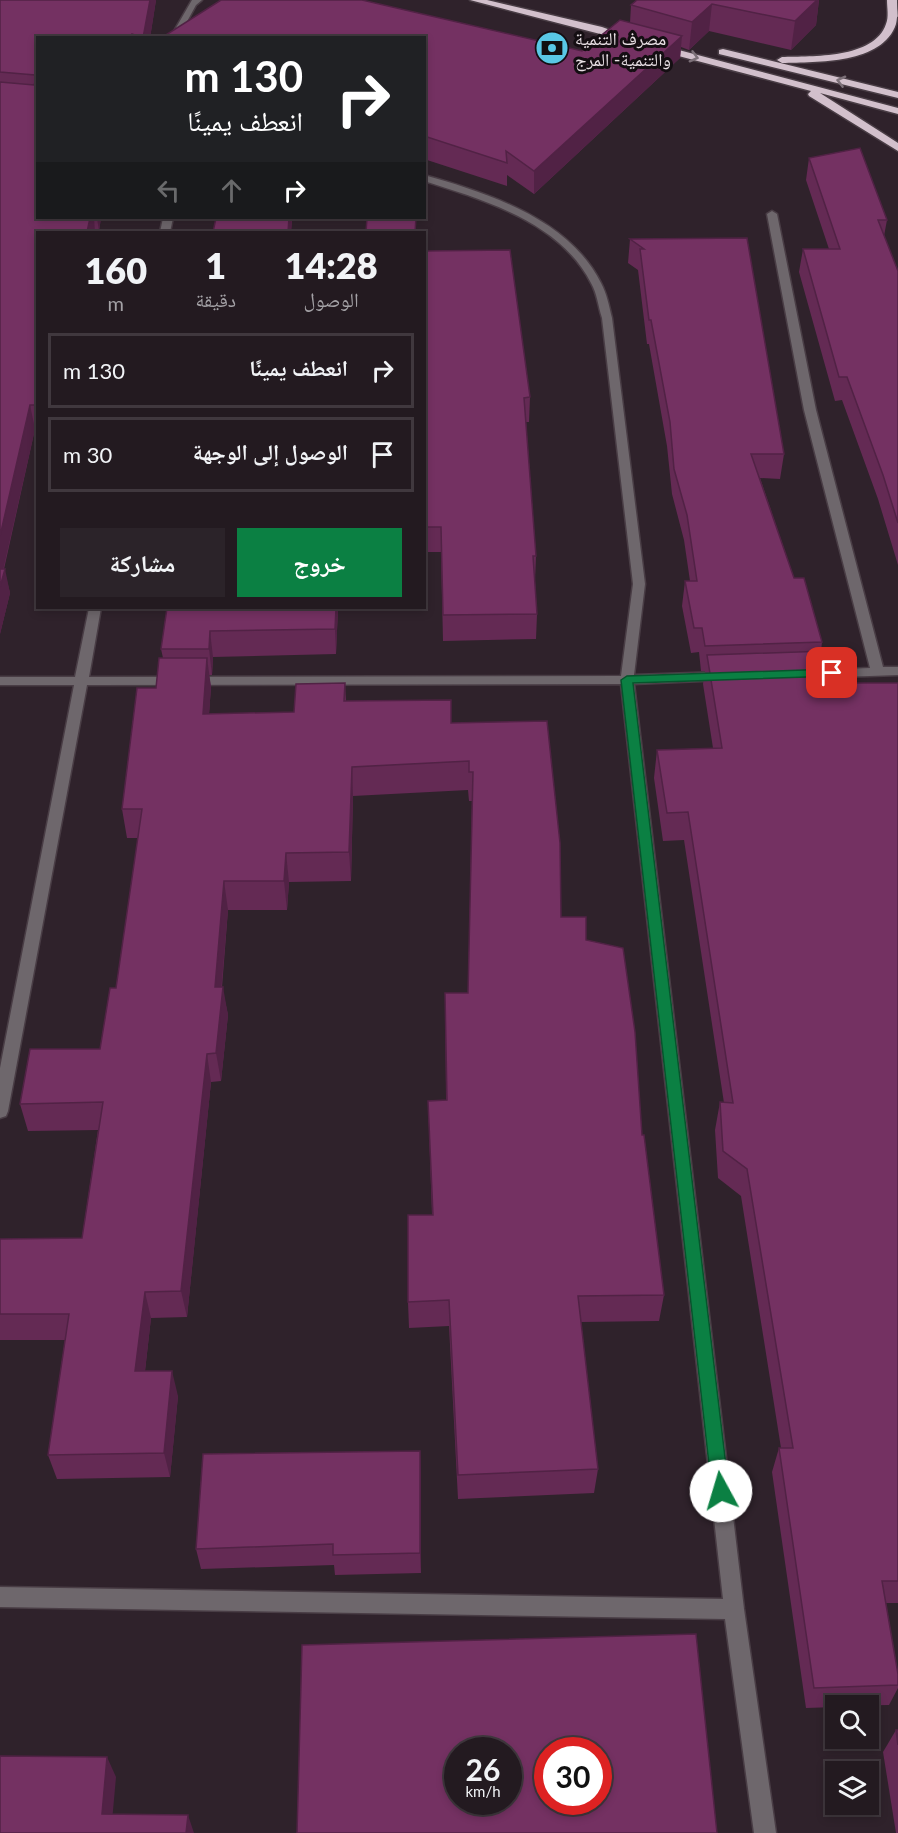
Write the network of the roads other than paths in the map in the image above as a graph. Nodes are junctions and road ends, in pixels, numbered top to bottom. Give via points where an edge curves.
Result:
1 (198, 0) edge
2 (475, 0) edge
3 (892, 0) edge
4 (898, 15) edge
5 (175, 36) edge
6 (656, 37) edge
7 (750, 58) junction
8 (793, 83) junction
9 (898, 95) edge
10 (898, 111) edge
11 (898, 148) edge
12 (426, 179) edge
13 (772, 214) dead end
14 (95, 609) edge
15 (877, 671) junction
16 (898, 671) edge
17 (794, 674) edge
18 (734, 676) edge
19 (627, 680) junction
20 (0, 681) edge
21 (82, 681) junction
22 (0, 1111) edge
23 (0, 1597) edge
24 (734, 1609) junction
25 (765, 1833) edge

1 - 5 street
2 -> 8 highway via 641,40
3 - 4 main road
3 - 7 highway via 888,31 882,40 862,50 833,58
6 - 7 highway
9 -> 7 highway
8 - 10 highway
8 - 11 highway
12 - 19 street via 529,217 566,243 595,280 607,318 639,584
13 - 15 street via 810,410
14 - 21 street
15 - 16 street
15 - 17 street
18 - 19 street
19 - 21 street
19 - 24 street
20 - 21 street
21 - 22 street
23 - 24 street
24 - 25 street

